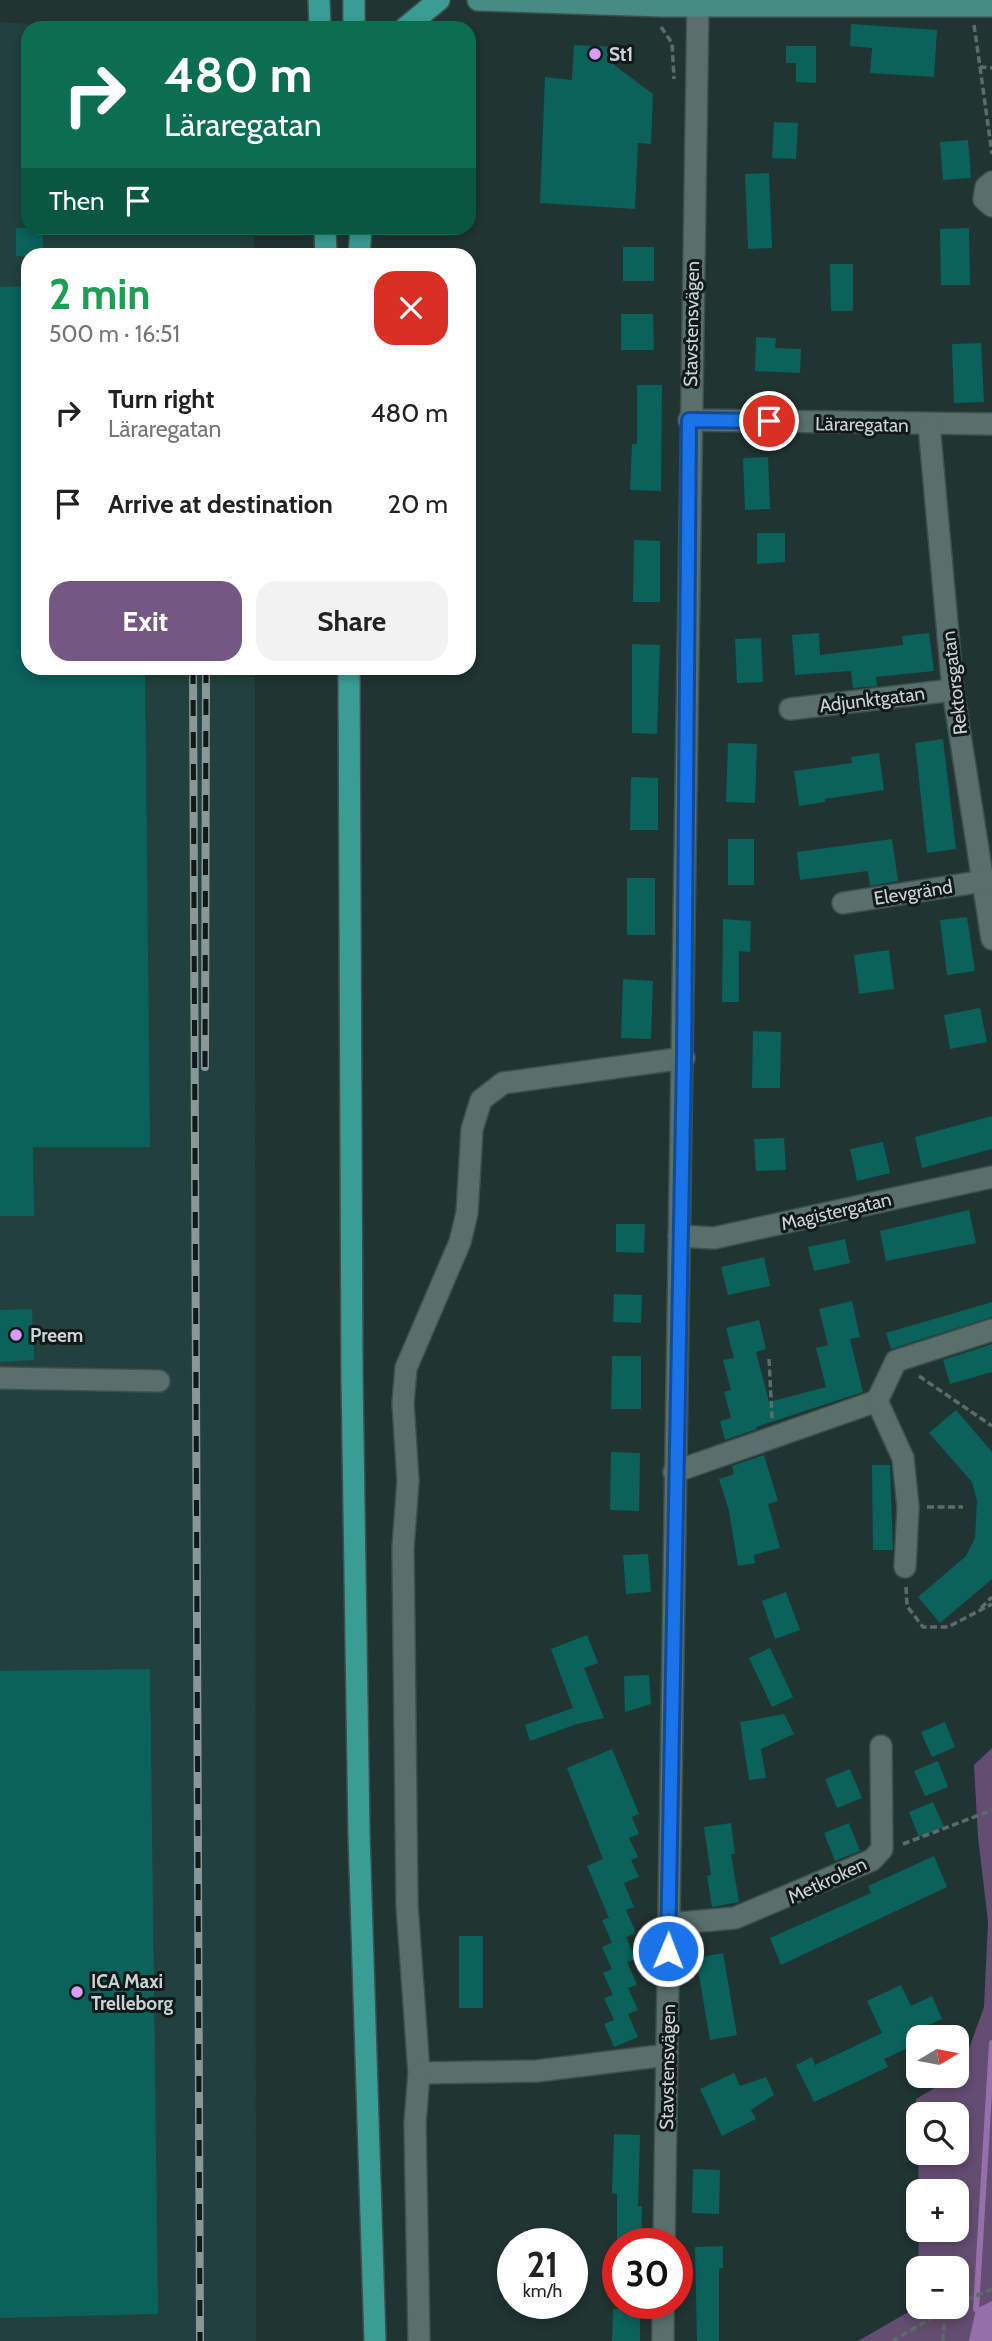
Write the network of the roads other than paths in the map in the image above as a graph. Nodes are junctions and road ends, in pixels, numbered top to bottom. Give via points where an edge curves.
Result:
1 (319, 0) edge
2 (354, 0) edge
3 (439, 0) edge
4 (478, 0) edge
5 (698, 3) edge
6 (984, 7) edge
7 (320, 21) edge
8 (354, 21) edge
9 (414, 21) edge
10 (992, 182) edge
11 (992, 206) edge
12 (689, 420) junction
13 (992, 424) edge
14 (929, 425) junction
15 (348, 675) edge
16 (953, 690) junction
17 (790, 709) dead end
18 (984, 881) junction
19 (842, 902) dead end
20 (992, 939) edge
21 (684, 1058) junction
22 (992, 1177) edge
23 (679, 1236) junction
24 (992, 1330) edge
25 (0, 1378) edge
26 (159, 1381) dead end
27 (877, 1401) junction
28 (674, 1472) junction
29 (905, 1567) road end
30 (881, 1746) dead end
31 (669, 1924) junction
32 (667, 2055) junction
33 (419, 2073) junction
34 (664, 2228) edge
35 (663, 2319) edge
36 (375, 2341) edge
37 (419, 2341) edge
38 (663, 2341) edge

1 - 7 highway
2 - 8 highway
3 - 9 highway
4 - 5 main road
5 - 6 main road
5 - 12 street, Stavstensvägen
10 - 11 street via 984,199
12 - 14 street, Läraregatan
12 - 21 street, Stavstensvägen
13 - 14 street, Läraregatan
14 - 16 street, Rektorsgatan
15 - 36 highway via 359,1834
16 - 17 street, Adjunktgatan
16 - 18 street, Rektorsgatan
18 - 19 street, Elevgränd
18 - 20 street, Rektorsgatan
21 - 23 street, Stavstensvägen
21 - 33 street via 503,1083 481,1100 472,1129 467,1213 460,1242 406,1368 407,1905
22 - 23 street, Magistergatan via 714,1238
23 - 28 street, Stavstensvägen
24 - 27 street via 896,1361
25 - 26 street
27 - 28 street
27 - 29 street via 903,1458 908,1507
28 - 31 street, Stavstensvägen
30 - 31 street, Metkroken via 882,1849 872,1860 735,1919
31 - 32 street, Stavstensvägen
32 - 33 street via 537,2071
32 - 34 street, Stavstensvägen
33 - 37 street via 415,2123
35 - 38 street

